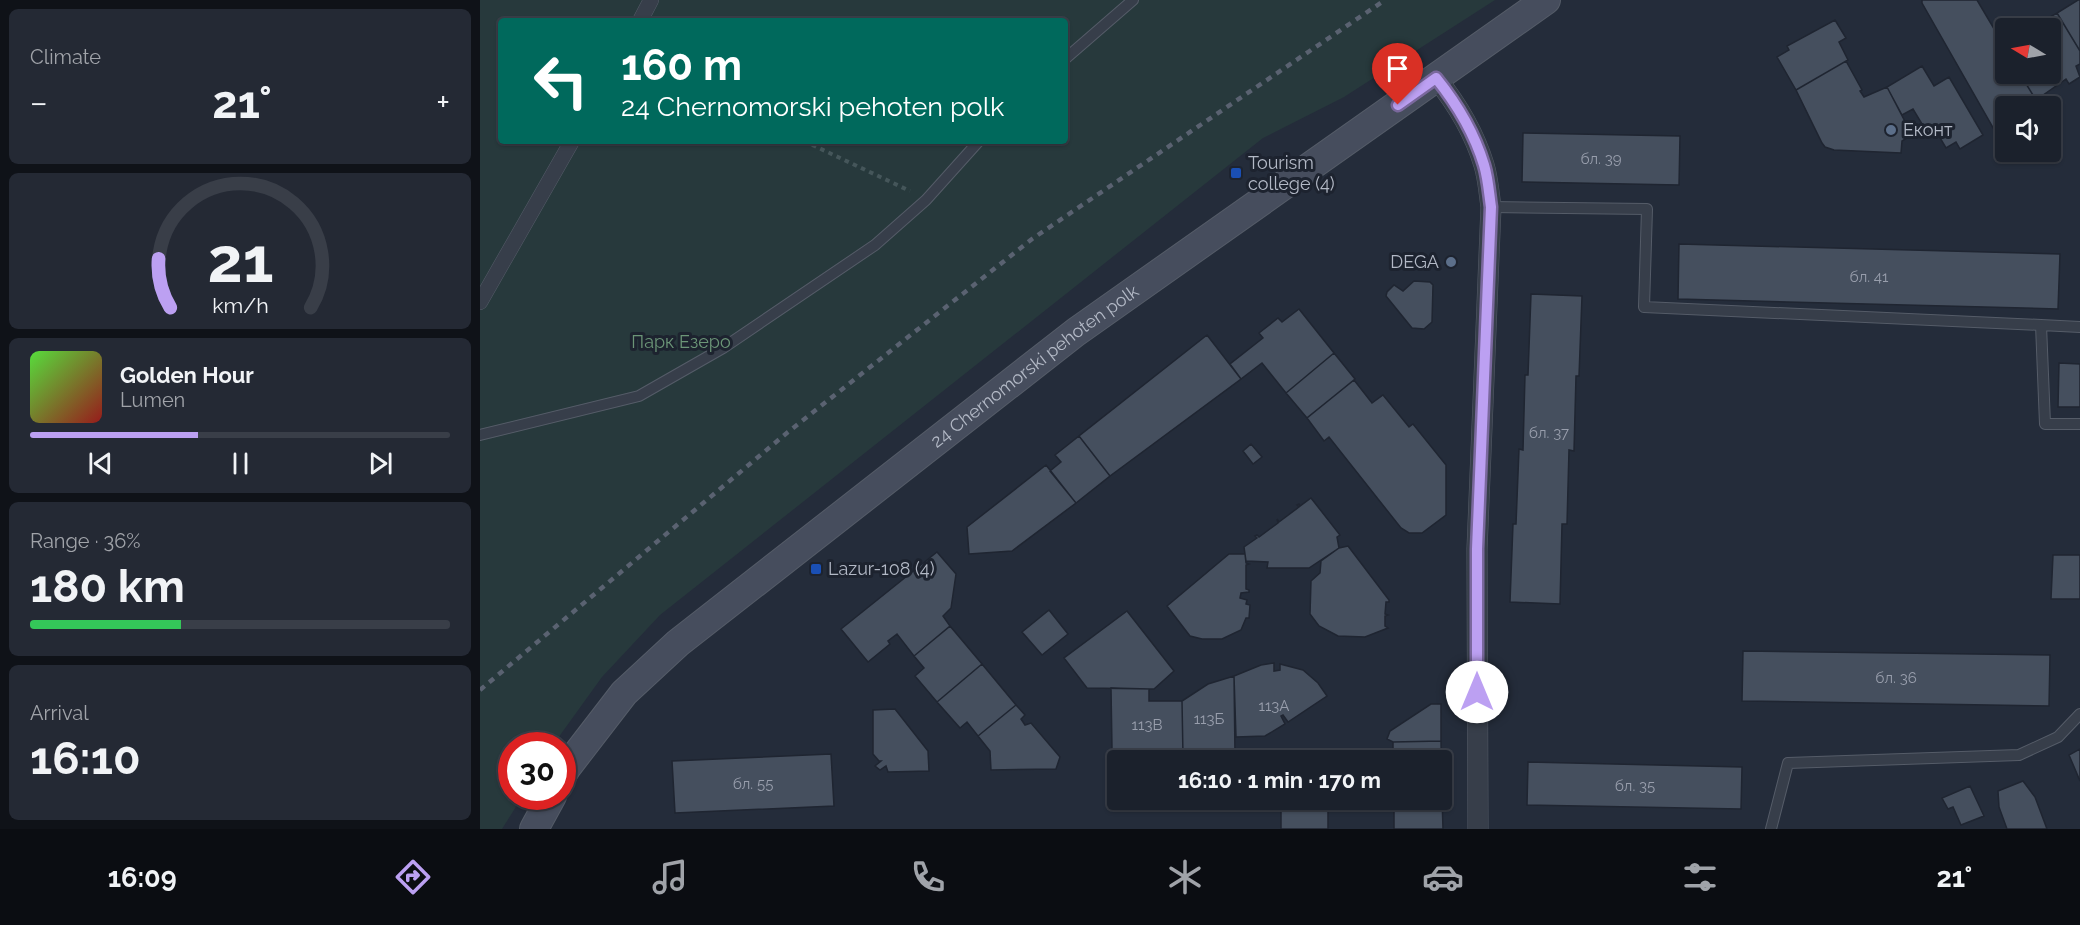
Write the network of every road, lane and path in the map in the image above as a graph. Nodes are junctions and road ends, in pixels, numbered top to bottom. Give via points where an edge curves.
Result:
1 (651, 0) edge
2 (1133, 0) edge
3 (1545, 0) edge
4 (642, 18) edge
5 (1068, 56) edge
6 (1436, 78) junction
7 (570, 144) edge
8 (810, 144) edge
9 (976, 144) edge
10 (927, 200) junction
11 (1491, 207) junction
12 (480, 302) edge
13 (2041, 325) junction
14 (2080, 327) edge
15 (2080, 424) edge
16 (480, 435) edge
17 (2080, 714) edge
18 (576, 755) edge
19 (1478, 829) edge
20 (1771, 829) edge

1 - 4 street
2 - 5 lane
3 - 6 main road, 24 Chernomorski pehoten polk
6 - 11 street via 1455,101 1469,129 1484,165
6 - 18 main road, 24 Chernomorski pehoten polk via 1076,332 678,643 624,693
7 - 12 street
8 - 10 path
9 - 10 lane
10 - 16 lane via 875,245 723,348 639,396
11 - 13 lane via 1647,209 1644,307
11 - 19 street via 1477,549
13 - 14 lane
13 - 15 lane via 2045,424
17 - 20 lane via 2058,737 2019,755 1788,763

